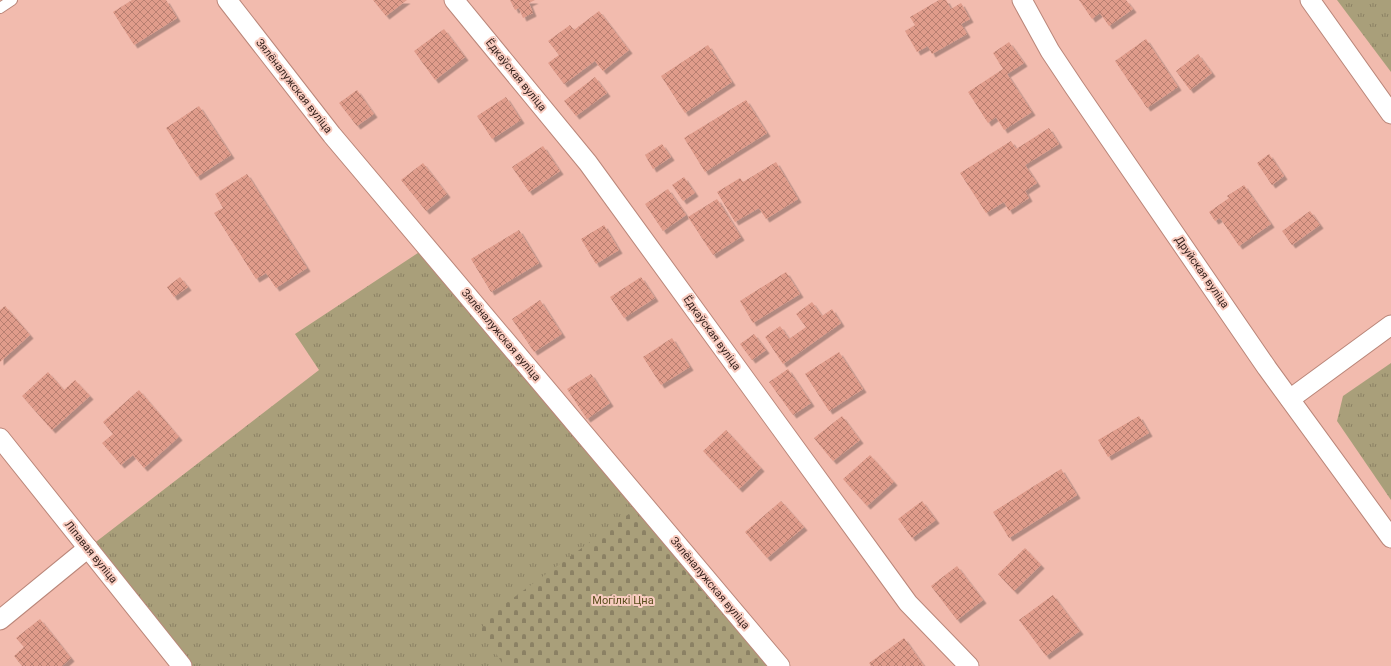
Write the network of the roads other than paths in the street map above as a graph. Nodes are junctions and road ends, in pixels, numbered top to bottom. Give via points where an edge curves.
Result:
1 (12, 0) edge
2 (227, 0) edge
3 (454, 0) edge
4 (1022, 0) edge
5 (1310, 0) edge
6 (0, 8) edge
7 (1391, 114) edge
8 (1391, 325) edge
9 (1290, 399) junction
10 (0, 438) edge
11 (1391, 538) edge
12 (88, 548) junction
13 (0, 620) edge
14 (182, 666) edge
15 (780, 666) edge
16 (969, 666) edge

1 - 6 lane
2 - 15 street, Зялёналужская вуліца via 332,135
3 - 16 street, Ёдкаўская вуліца via 588,163 908,602
4 - 9 street, Друйская вуліца via 1074,87
5 - 7 street
8 - 9 street
9 - 11 street, Друйская вуліца
10 - 12 street, Ліпавая вуліца
12 - 13 street
12 - 14 street, Ліпавая вуліца

